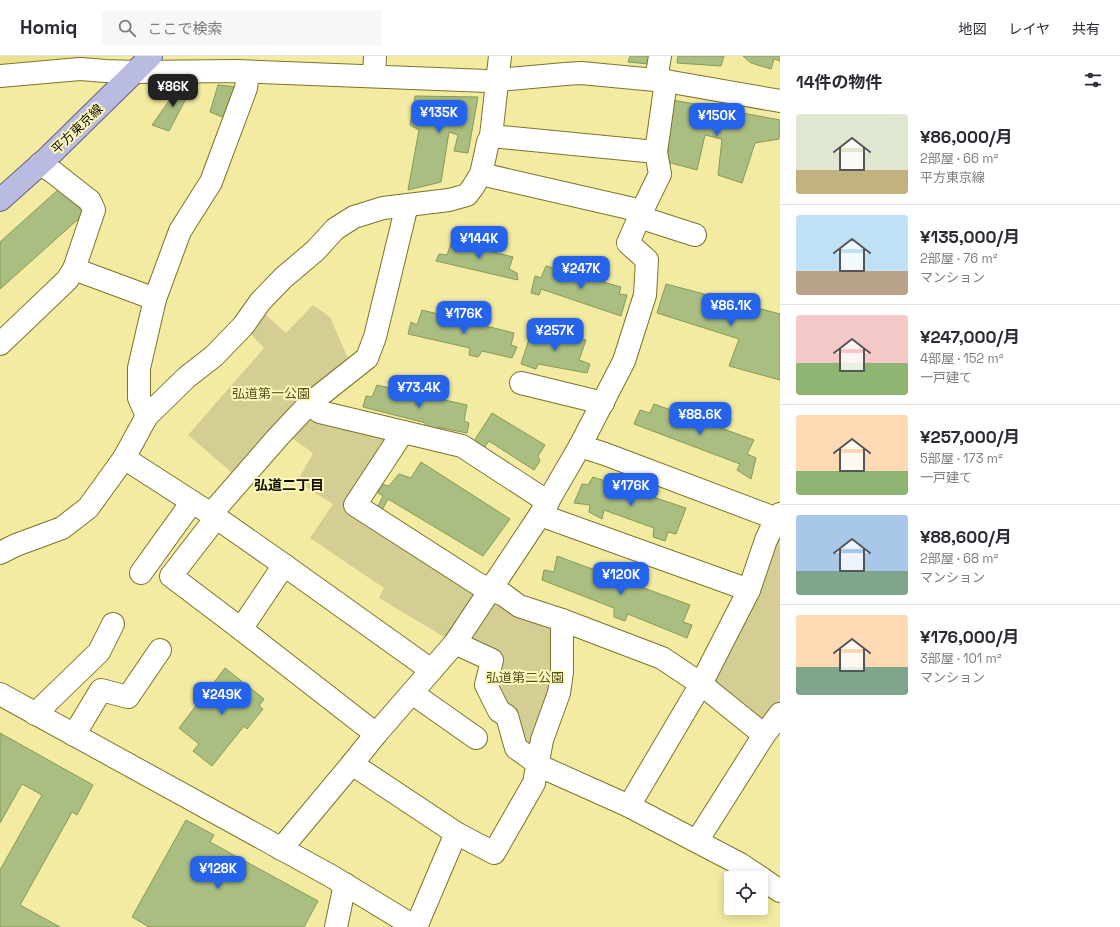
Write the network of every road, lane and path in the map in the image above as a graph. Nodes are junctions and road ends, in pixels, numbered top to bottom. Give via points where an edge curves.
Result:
1 (151, 56) edge
2 (500, 56) edge
3 (660, 56) edge
4 (240, 66) edge
5 (374, 66) edge
6 (135, 72) junction
7 (0, 76) edge
8 (498, 80) junction
9 (661, 81) junction
10 (780, 101) edge
11 (491, 136) junction
12 (656, 152) junction
13 (40, 164) junction
14 (481, 174) junction
15 (0, 200) edge
16 (406, 205) junction
17 (640, 214) junction
18 (695, 235) dead end
19 (74, 269) junction
20 (155, 299) junction
21 (0, 344) edge
22 (522, 383) dead end
23 (603, 403) junction
24 (309, 404) junction
25 (147, 416) junction
26 (403, 432) junction
27 (580, 446) junction
28 (124, 458) junction
29 (192, 502) junction
30 (544, 508) junction
31 (214, 516) junction
32 (779, 518) edge
33 (0, 553) edge
34 (284, 564) junction
35 (141, 573) dead end
36 (490, 589) junction
37 (749, 590) junction
38 (562, 620) junction
39 (113, 624) dead end
40 (241, 629) junction
41 (455, 643) junction
42 (160, 650) dead end
43 (431, 670) junction
44 (701, 684) junction
45 (412, 693) junction
46 (0, 694) edge
47 (34, 714) junction
48 (780, 714) edge
49 (376, 734) junction
50 (74, 735) junction
51 (764, 735) junction
52 (476, 738) dead end
53 (537, 763) junction
54 (352, 764) junction
55 (629, 806) junction
56 (456, 833) junction
57 (697, 841) junction
58 (281, 849) junction
59 (750, 871) edge
60 (768, 883) edge
61 (345, 884) junction
62 (780, 891) edge
63 (336, 927) edge
64 (415, 927) edge

1 - 6 main road, 平方東京線
2 - 8 street
3 - 9 street
4 - 5 street
4 - 6 street
4 - 20 street via 246,88 211,182 180,231
5 - 8 street via 487,81
6 - 7 street via 80,69
6 - 13 main road, 平方東京線
8 - 9 street via 581,73
8 - 11 street
9 - 10 street
9 - 12 street
11 - 12 street
11 - 14 street
12 - 17 street via 660,174
13 - 15 main road, 平方東京線
13 - 19 street via 90,201 94,210
14 - 16 street via 467,195 449,200
14 - 17 street
16 - 24 street via 375,337 366,358
16 - 25 street via 383,208 354,217 335,229 260,302 243,326 214,356 187,377
17 - 18 street
17 - 23 street via 628,243 647,260 645,295 624,362
19 - 20 street
19 - 21 street via 67,280
20 - 25 street via 139,368 139,398
22 - 23 street
23 - 27 street
24 - 26 street via 320,412
24 - 31 street via 278,437
25 - 28 street
26 - 30 street via 462,446
26 - 36 street via 355,505 478,584
27 - 30 street
27 - 32 street
28 - 29 street
28 - 33 street via 88,508 62,528
29 - 31 street
29 - 35 street
30 - 36 street
30 - 37 street
31 - 34 street
31 - 40 street via 171,576
32 - 37 street via 766,540
34 - 40 street
34 - 43 street
36 - 38 street via 520,606
36 - 41 street
37 - 44 street
38 - 44 street via 662,658
38 - 53 street via 562,672
39 - 47 street via 99,652
40 - 49 street
41 - 43 street
41 - 53 street via 492,660 486,685 499,711 507,716 516,748
42 - 50 street via 128,697 101,690
43 - 45 street
44 - 51 street
44 - 55 street
45 - 49 street
45 - 52 street
46 - 47 street
47 - 50 street
48 - 51 street
49 - 54 street
50 - 58 street
51 - 57 street
53 - 55 street
53 - 56 street via 534,783 494,852
54 - 56 street
54 - 58 street
55 - 57 street
56 - 64 street
57 - 59 street
58 - 61 street
60 - 62 street
61 - 63 street
61 - 64 street

